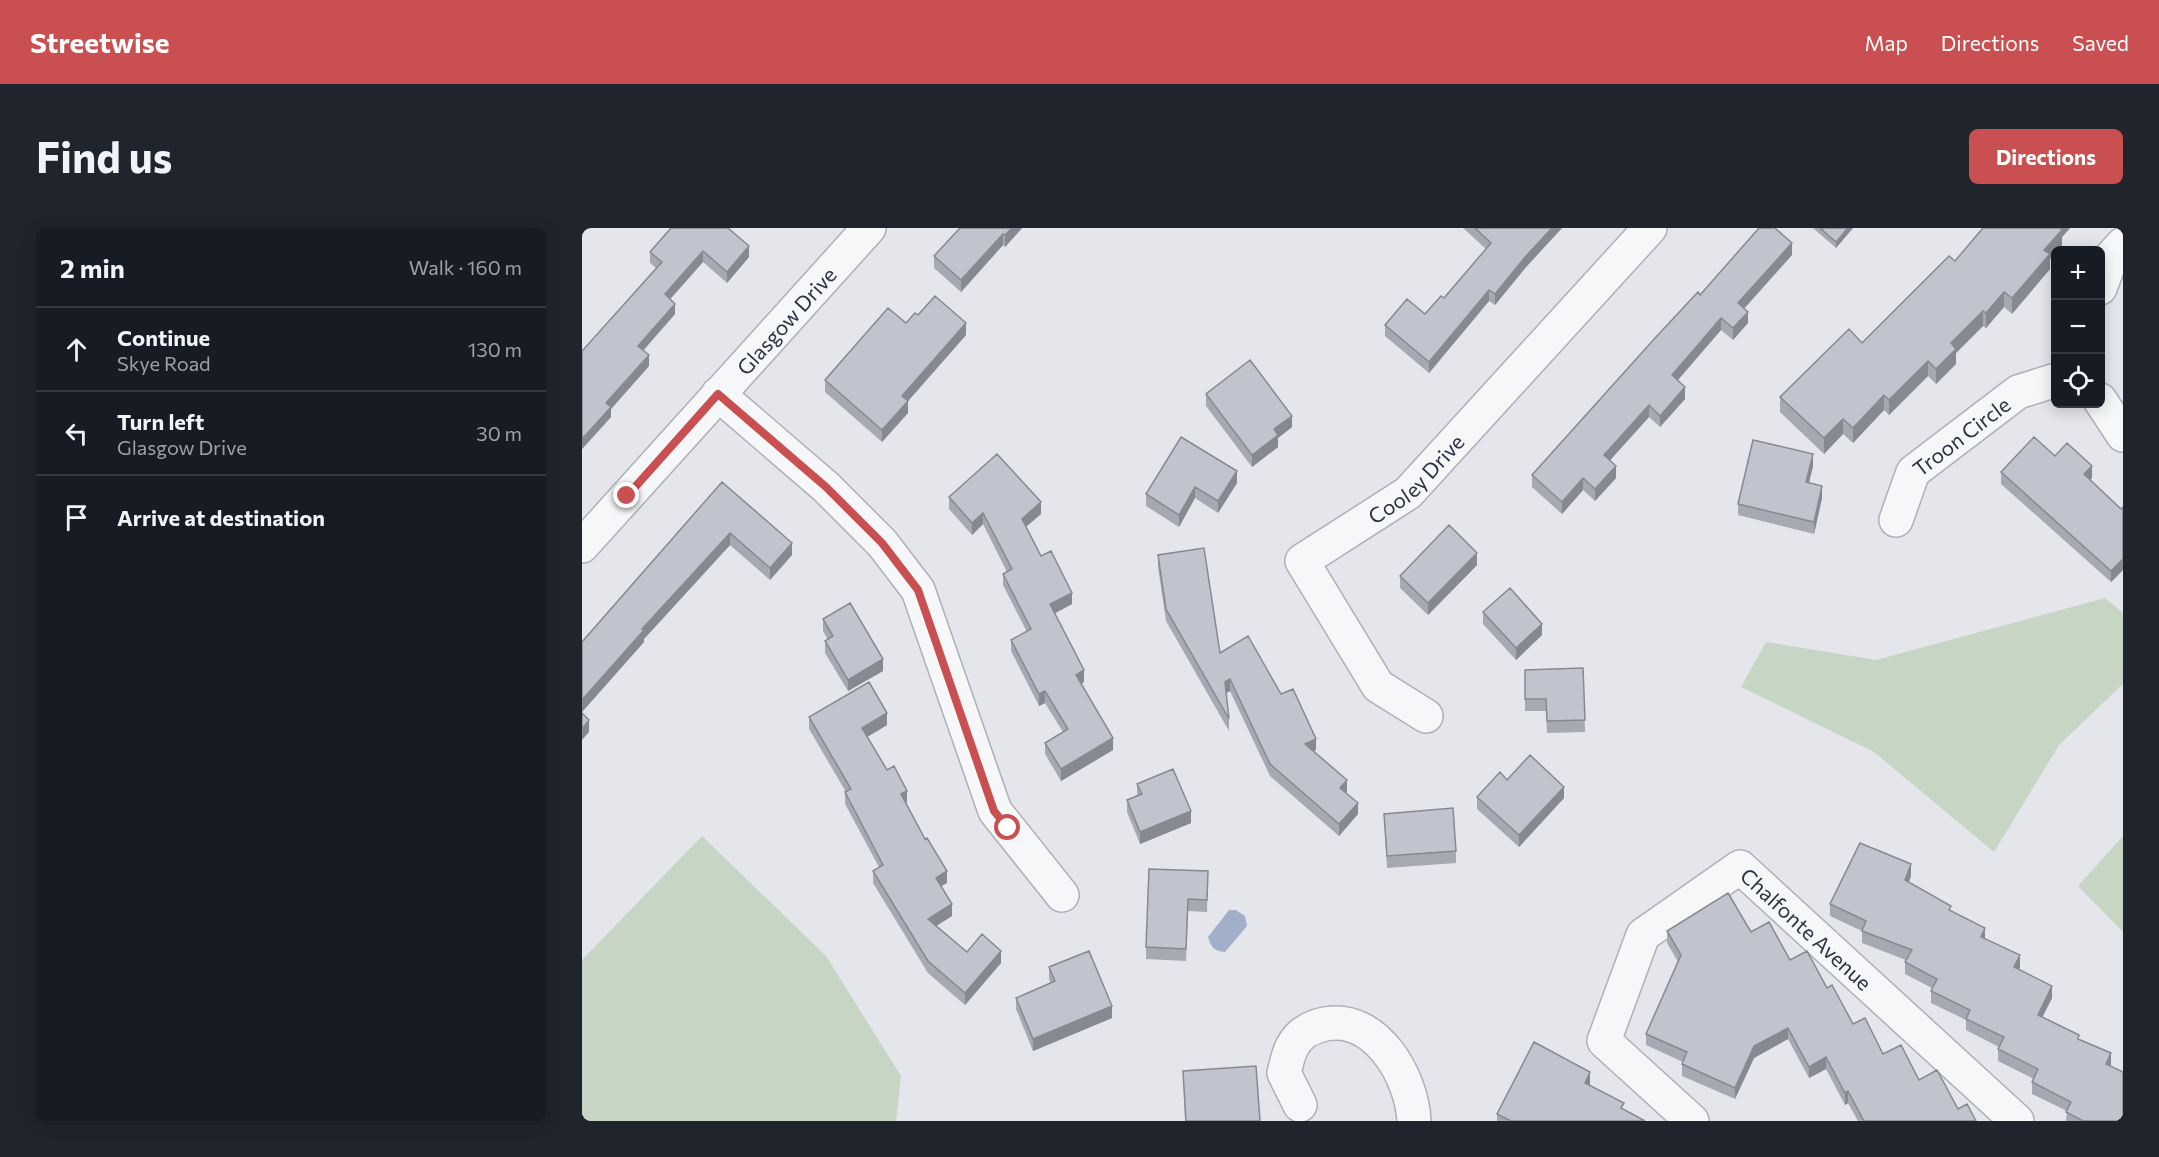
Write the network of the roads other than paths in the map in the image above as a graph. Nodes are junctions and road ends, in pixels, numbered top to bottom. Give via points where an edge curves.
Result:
1 (869, 228) edge
2 (1650, 228) edge
3 (2123, 244) edge
4 (2105, 275) edge
5 (2051, 381) edge
6 (718, 394) junction
7 (2105, 408) edge
8 (2123, 435) edge
9 (1896, 519) dead end
10 (582, 546) edge
11 (1426, 716) dead end
12 (1062, 895) dead end
13 (1300, 1105) dead end
14 (1414, 1121) edge
15 (1692, 1121) edge
16 (2018, 1121) edge

1 - 6 street, Glasgow Drive
2 - 11 street, Cooley Drive via 1408,493 1302,561 1378,686
3 - 4 street via 2112,256
5 - 9 street, Troon Circle via 2018,392 1913,472
6 - 10 street, Glasgow Drive
6 - 12 street via 826,487 882,543 918,590 994,811
7 - 8 street
13 - 14 street via 1284,1073 1293,1046 1310,1028 1339,1021 1365,1029 1398,1065 1413,1104
15 - 16 street, Chalfonte Avenue via 1604,1041 1643,934 1740,867

